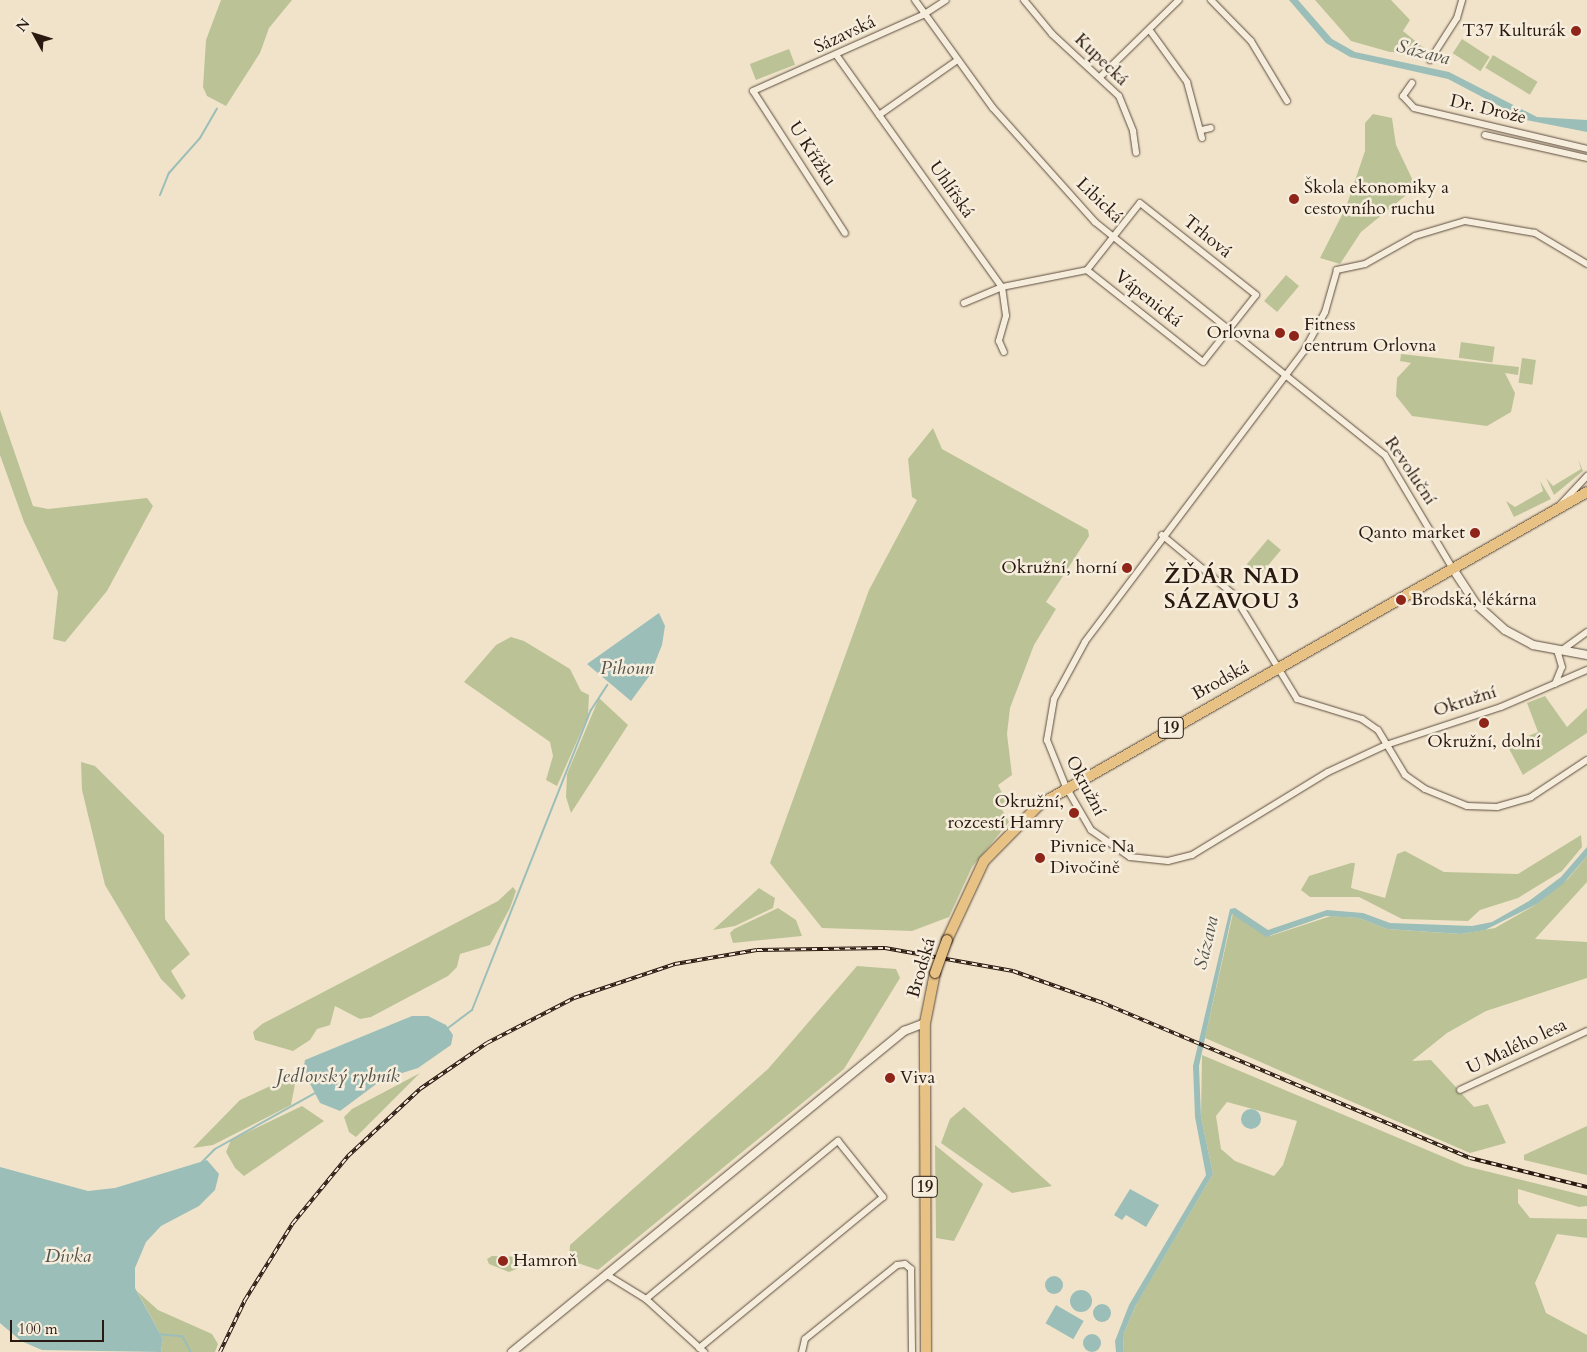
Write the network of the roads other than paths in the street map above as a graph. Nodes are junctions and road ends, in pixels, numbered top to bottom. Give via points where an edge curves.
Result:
1 (915, 0) edge
2 (946, 0) edge
3 (1024, 0) edge
4 (1179, 0) edge
5 (1211, 0) edge
6 (1462, 0) edge
7 (923, 15) junction
8 (1150, 32) junction
9 (836, 56) junction
10 (1430, 60) dead end
11 (956, 61) junction
12 (1100, 76) junction
13 (1412, 83) dead end
14 (754, 91) joint
15 (1286, 101) dead end
16 (880, 115) junction
17 (1211, 128) dead end
18 (1202, 130) junction
19 (1485, 135) dead end
20 (1202, 138) dead end
21 (1587, 149) edge
22 (1136, 153) dead end
23 (1587, 158) edge
24 (845, 233) dead end
25 (1114, 237) junction
26 (1587, 264) edge
27 (1087, 270) junction
28 (1002, 287) junction
29 (964, 303) dead end
30 (1230, 328) junction
31 (1004, 352) dead end
32 (1288, 374) junction
33 (1587, 476) edge
34 (1587, 492) edge
35 (1562, 508) junction
36 (1162, 535) junction
37 (1453, 569) junction
38 (1587, 632) edge
39 (1558, 652) junction
40 (1587, 655) edge
41 (1276, 669) junction
42 (1587, 670) edge
43 (1555, 684) junction
44 (1386, 745) junction
45 (1587, 760) edge
46 (1066, 787) junction
47 (925, 1023) junction
48 (1587, 1031) edge
49 (1460, 1090) dead end
50 (607, 1275) junction
51 (646, 1299) junction
52 (702, 1350) edge
53 (512, 1352) edge
54 (802, 1352) edge
55 (912, 1352) edge
56 (926, 1352) edge

1 - 7 street, Libická
2 - 7 street, Sázavská
3 - 12 street, Kupecká via 1052,34
4 - 8 street
5 - 15 street via 1251,40
6 - 10 street via 1457,18
7 - 9 street, Sázavská
7 - 11 street, Libická
8 - 12 street
8 - 18 street via 1187,82
9 - 14 street, Sázavská
9 - 16 street, Uhlířská
11 - 16 street
11 - 25 street, Libická via 1078,205
12 - 22 street, Kupecká via 1128,112
13 - 21 street, Dr. Drože via 1403,96 1414,108
14 - 24 street, U Křížku
16 - 28 street, Uhlířská
17 - 18 street
18 - 20 street
19 - 23 street, Dr. Drože
25 - 27 street, Vápenická
25 - 30 street, Libická
25 - 30 street, Trhová via 1140,203 1256,295
26 - 32 street, Okružní via 1520,228 1491,222 1448,224 1366,264 1337,270 1316,332
27 - 28 street, Vápenická
27 - 30 street, Vápenická via 1203,362
28 - 29 street, Vápenická
28 - 31 street, Uhlířská via 1006,316 999,341
30 - 32 street, Libická
32 - 36 street, Okružní
32 - 37 street, Revoluční via 1385,455
33 - 35 street via 1560,503
34 - 35 main road, 19
35 - 37 main road, Brodská / 19
36 - 41 street via 1233,594
36 - 46 street, Okružní via 1098,623 1065,675 1051,709 1047,740
37 - 39 street, Revoluční via 1476,604 1505,630
37 - 41 main road, Brodská / 19
38 - 39 street
39 - 40 street, Revoluční
39 - 43 street via 1562,667
41 - 44 street via 1297,698 1362,719 1378,730
41 - 46 main road, Brodská / 19
42 - 43 street, Okružní
43 - 44 street, Okružní
44 - 45 street via 1405,775 1425,789 1467,806 1513,804
44 - 46 street, Okružní via 1328,772 1192,854 1168,861 1139,859 1110,846 1091,830
46 - 47 main road, Brodská / 19, bridge via 1023,818 991,851 966,891 935,973
47 - 50 street via 904,1031
47 - 56 main road, 19
48 - 49 street, U Malého lesa
50 - 51 street
50 - 53 street
51 - 52 street
51 - 52 street via 838,1141 883,1197
54 - 55 street via 805,1339 897,1265 906,1264 911,1269

